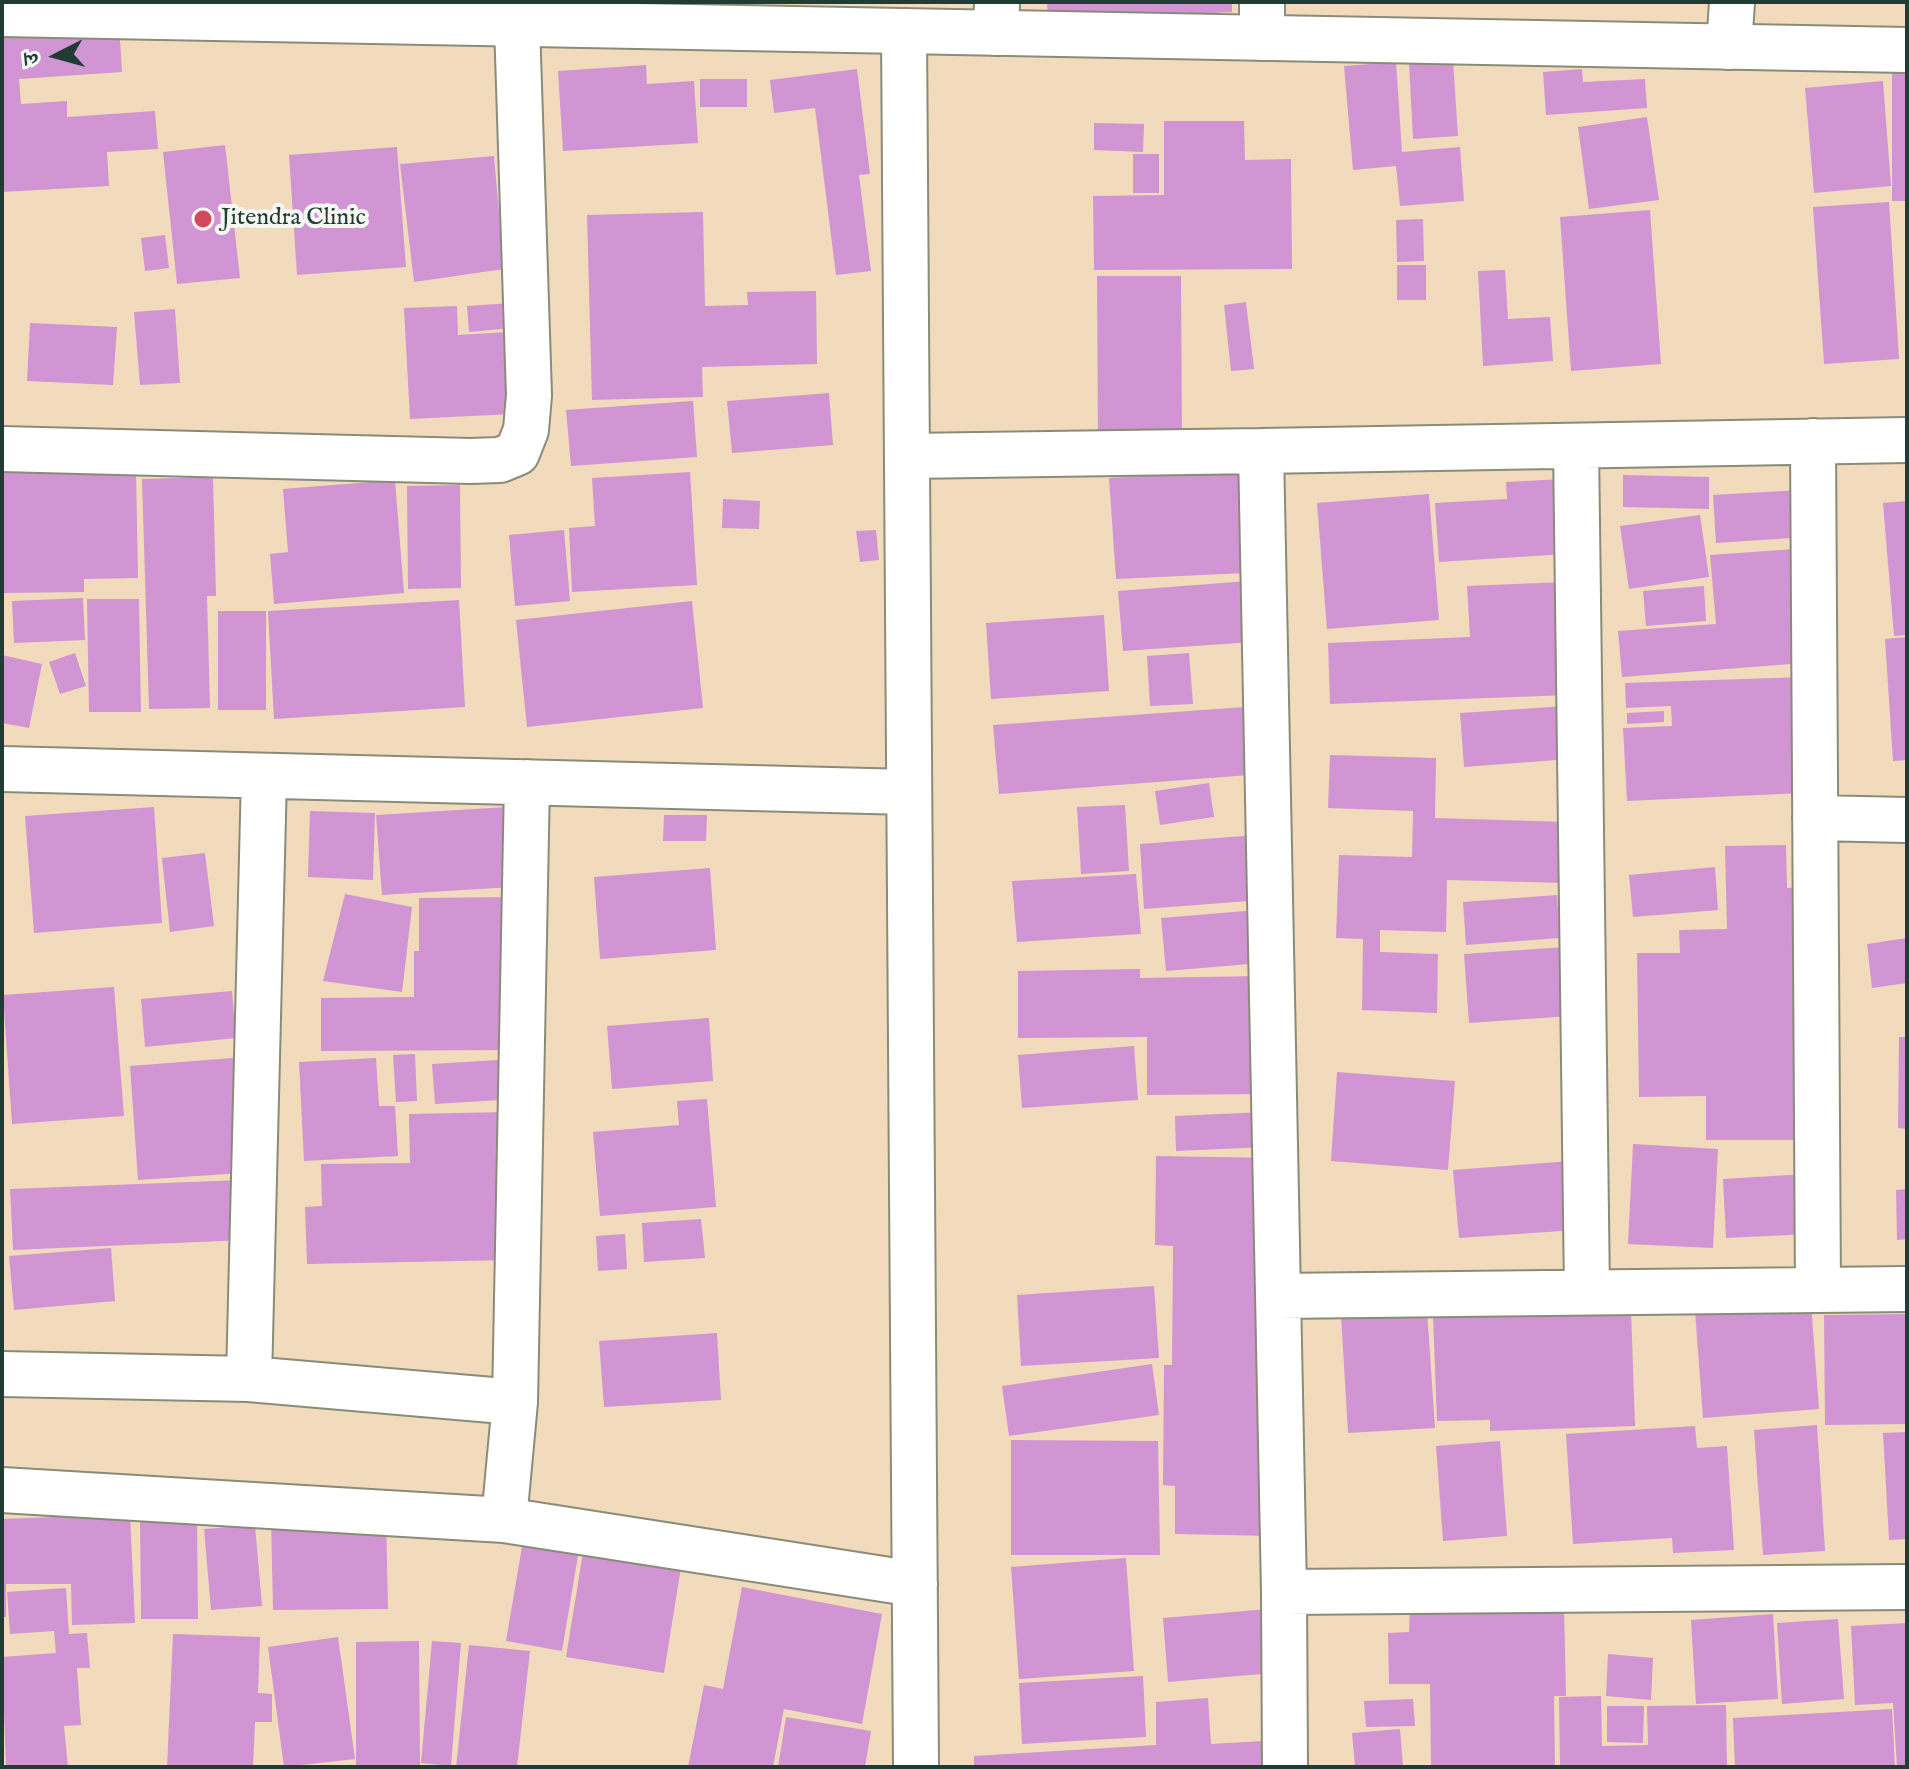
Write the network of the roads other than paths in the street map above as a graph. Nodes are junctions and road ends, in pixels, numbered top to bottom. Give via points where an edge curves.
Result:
1 (1732, 2) edge
2 (68, 8) edge
3 (281, 10) edge
4 (2, 14) edge
5 (715, 14) edge
6 (496, 16) edge
7 (997, 17) edge
8 (1262, 20) edge
9 (904, 31) junction
10 (1729, 47) junction
11 (1907, 50) edge
12 (1907, 440) edge
13 (1813, 441) junction
14 (1576, 446) junction
15 (2, 449) edge
16 (1261, 451) junction
17 (907, 456) junction
18 (2, 769) edge
19 (264, 776) junction
20 (527, 782) junction
21 (909, 792) junction
22 (1815, 818) junction
23 (1907, 820) edge
24 (1907, 1289) edge
25 (1818, 1290) junction
26 (1587, 1292) junction
27 (1278, 1296) junction
28 (2, 1374) edge
29 (249, 1379) junction
30 (515, 1402) junction
31 (2, 1490) edge
32 (504, 1520) junction
33 (915, 1584) junction
34 (1907, 1587) edge
35 (1284, 1592) junction
36 (916, 1767) edge
37 (1285, 1767) edge

1 - 10 street
2 - 3 street
2 - 4 street
3 - 6 street
5 - 6 street
5 - 9 street
6 - 15 street via 529,395 526,430 517,453 500,460 470,461
7 - 8 street
7 - 9 street
8 - 10 street
9 - 17 street
10 - 11 street
12 - 13 street
13 - 14 street
13 - 22 street
14 - 16 street
14 - 26 street
16 - 17 street
16 - 27 street
17 - 21 street
18 - 19 street
19 - 20 street
19 - 29 street
20 - 21 street
20 - 30 street
21 - 33 street
22 - 23 street
22 - 25 street
24 - 25 street
25 - 26 street
26 - 27 street
27 - 35 street
28 - 29 street
29 - 30 street
30 - 32 street
31 - 32 street
32 - 33 street
33 - 36 street
34 - 35 street
35 - 37 street

